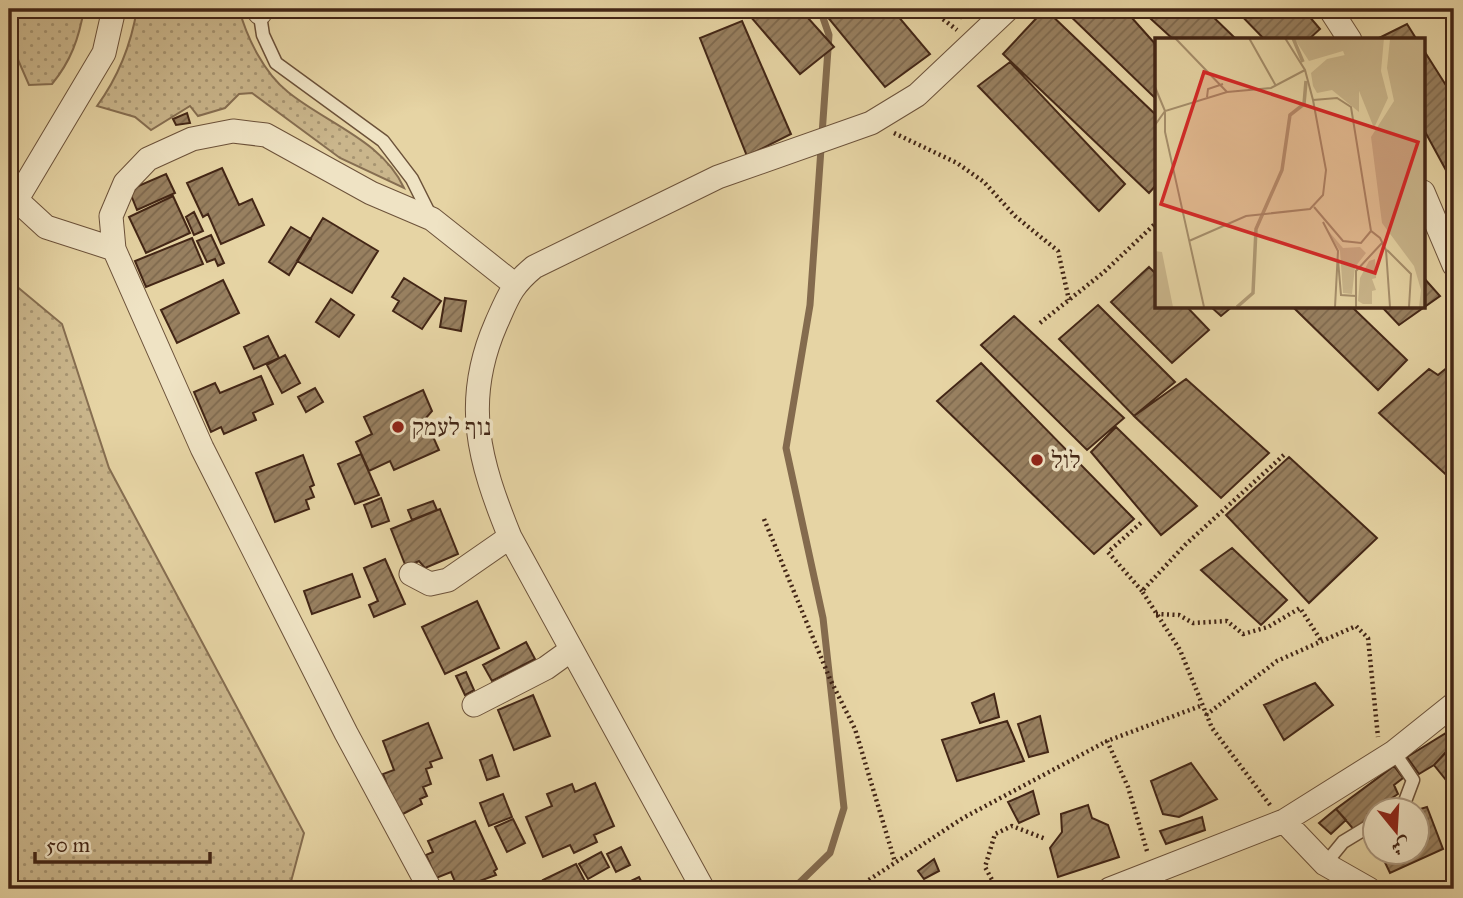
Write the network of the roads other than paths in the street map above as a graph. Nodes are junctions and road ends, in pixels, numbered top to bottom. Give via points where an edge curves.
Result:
1 (114, 9) edge
2 (1008, 9) edge
3 (1330, 9) edge
4 (259, 10) edge
5 (1349, 38) edge
6 (1424, 194) edge
7 (13, 196) edge
8 (432, 219) junction
9 (114, 249) junction
10 (1454, 265) edge
11 (514, 284) junction
12 (510, 537) junction
13 (411, 573) dead end
14 (571, 650) junction
15 (1454, 704) edge
16 (474, 705) dead end
17 (1386, 757) junction
18 (1407, 796) edge
19 (1284, 821) junction
20 (1362, 830) edge
21 (1325, 864) junction
22 (430, 889) edge
23 (703, 889) edge
24 (1110, 889) edge
25 (1369, 889) edge

1 - 7 street via 104,53
2 - 11 street via 917,95 871,123 718,177 534,267
3 - 5 street
4 - 8 lane via 263,35 276,63 383,141 412,179
6 - 10 street
7 - 9 street via 46,227
8 - 9 street via 371,193 266,135 233,131 192,138 148,159 125,183 111,216
8 - 11 street
9 - 22 street via 202,448
11 - 12 street via 487,344 476,425 486,479
12 - 13 street via 448,579 430,584
12 - 14 street
14 - 16 street
14 - 23 street
15 - 17 street
17 - 18 lane via 1413,780
17 - 19 street
19 - 21 street
19 - 24 street
20 - 21 lane via 1343,842
21 - 25 street

